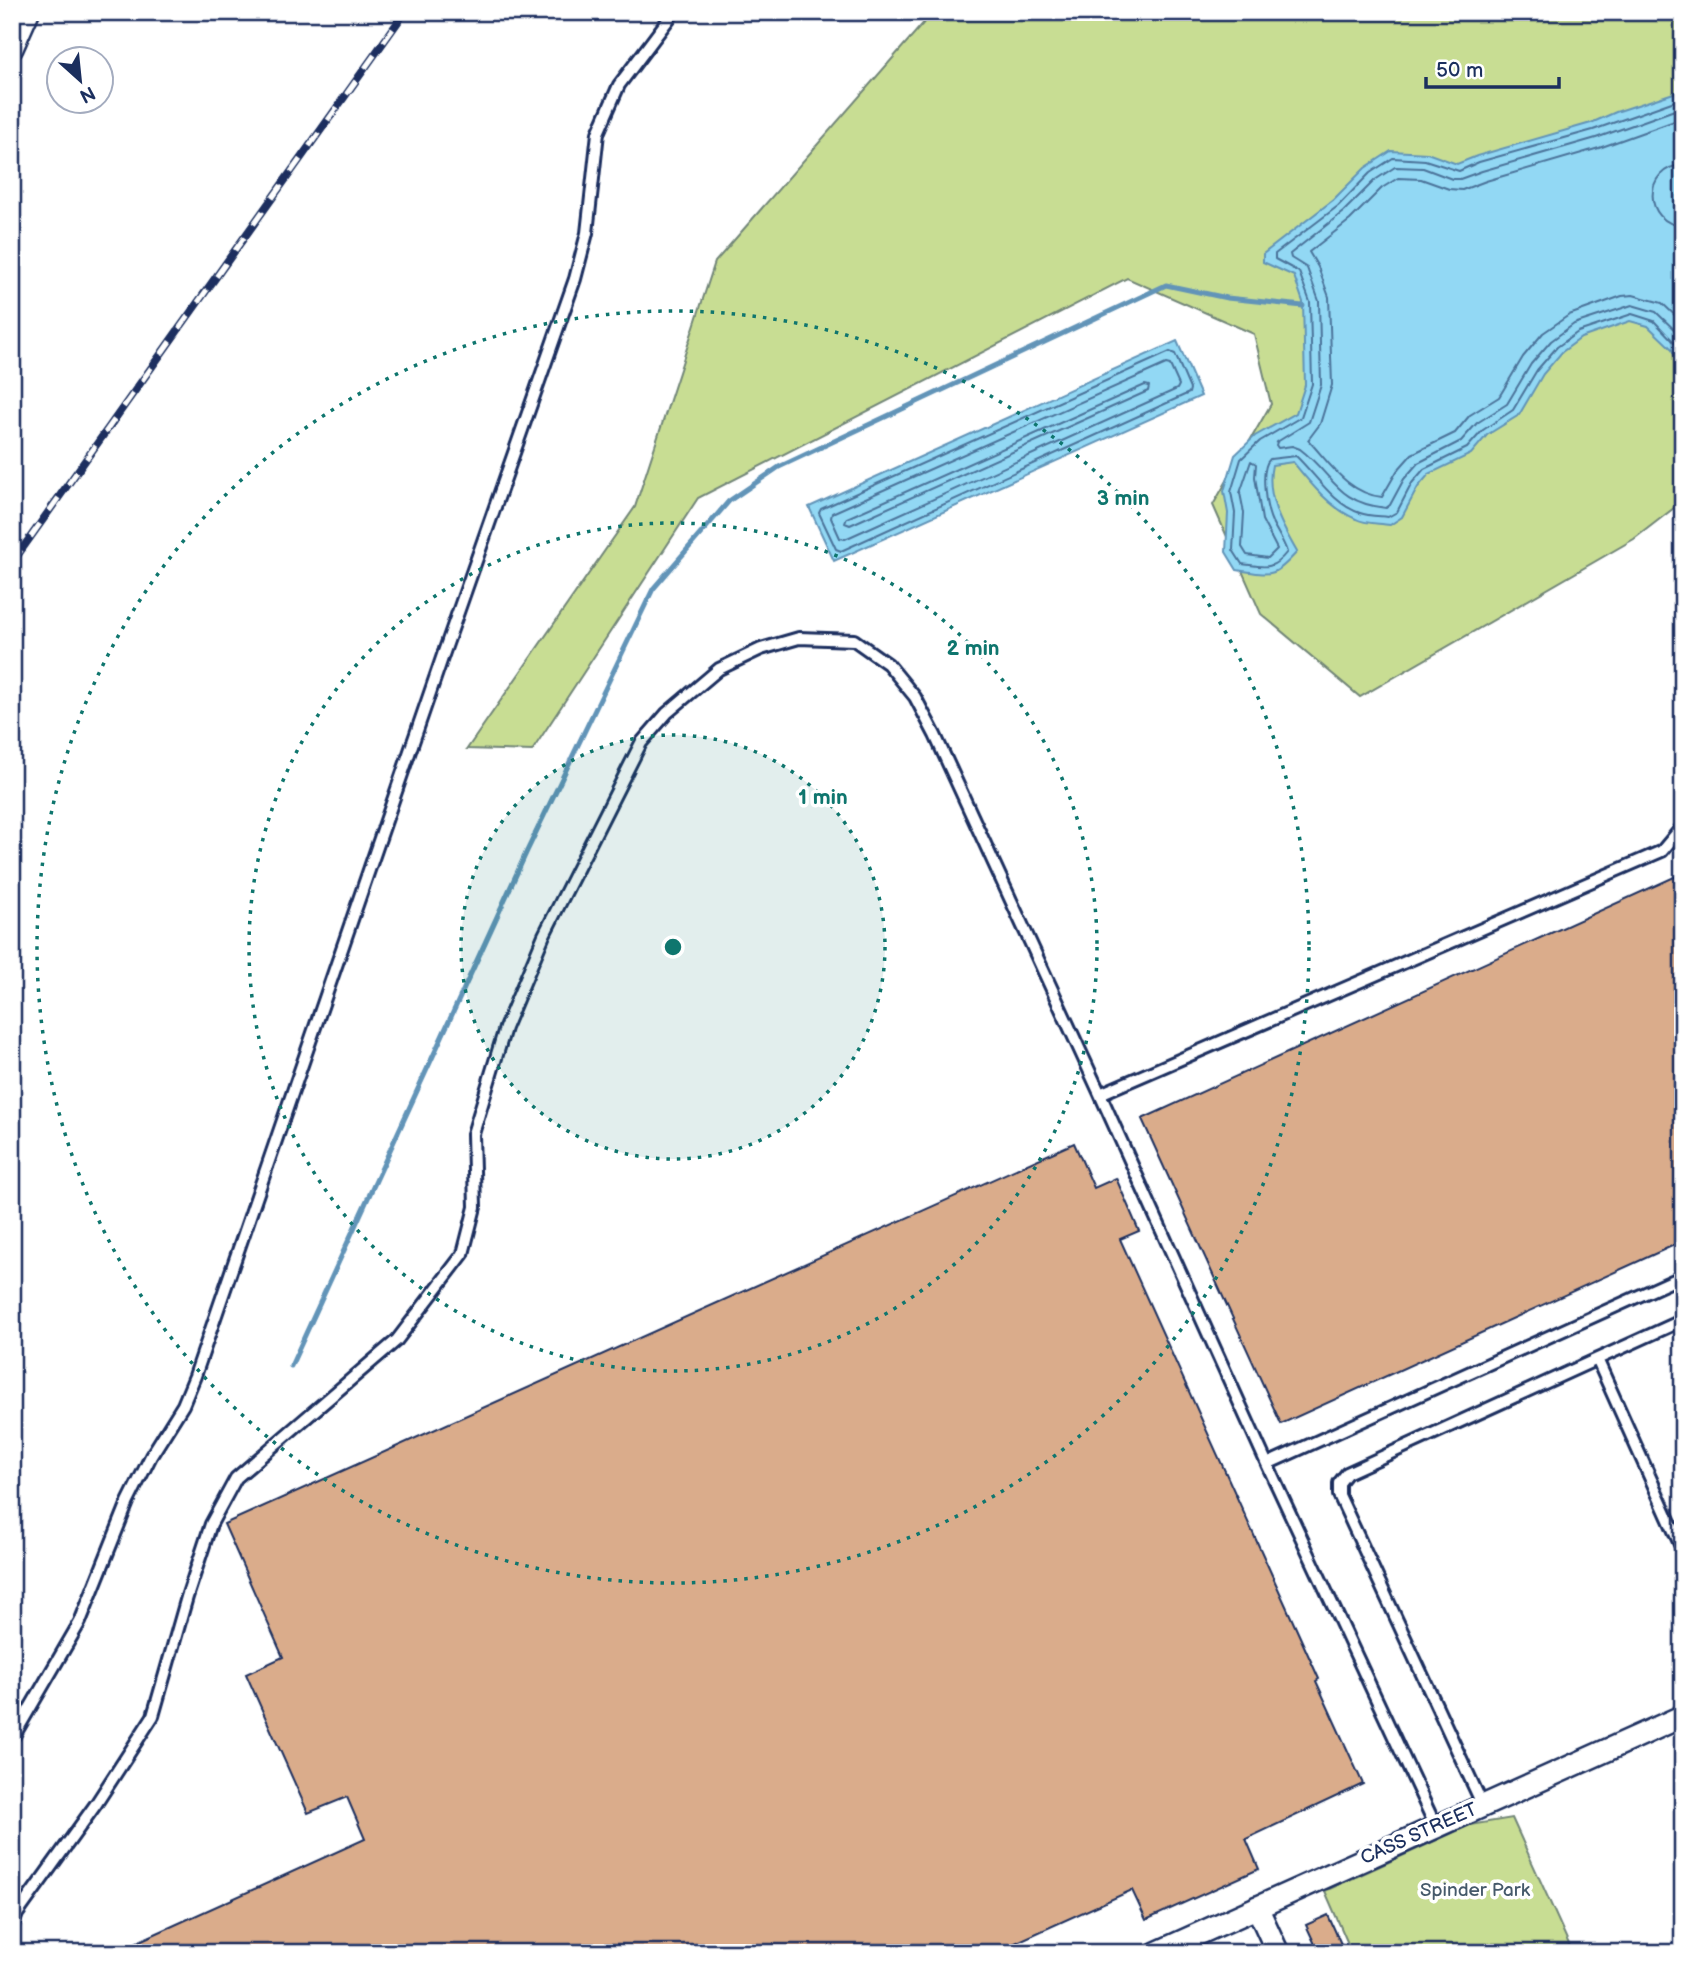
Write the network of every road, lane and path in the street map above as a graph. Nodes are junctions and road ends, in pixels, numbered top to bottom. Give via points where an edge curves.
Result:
1 (28, 12) edge
2 (674, 12) edge
3 (12, 48) edge
4 (1683, 826) edge
5 (1100, 1094) junction
6 (1683, 1276) edge
7 (1683, 1320) edge
8 (1597, 1359) junction
9 (1267, 1464) junction
10 (1683, 1550) edge
11 (1683, 1716) edge
12 (12, 1739) edge
13 (1483, 1805) junction
14 (1436, 1826) junction
15 (1257, 1907) junction
16 (12, 1928) edge
17 (1156, 1953) edge
18 (1278, 1953) edge

1 - 3 street
2 - 12 lane via 619,85 598,133 587,233 575,279 195,1376 128,1502 80,1622
4 - 5 lane via 1662,851
5 - 9 lane
5 - 16 lane via 935,735 915,697 888,664 854,640 799,638 719,669 667,713 641,743 544,935 505,1028 473,1133 475,1208 463,1254 397,1340 236,1478 211,1524 153,1716
6 - 9 lane
7 - 8 lane
8 - 10 lane
8 - 13 lane via 1347,1473 1339,1483 1339,1495
9 - 14 lane
11 - 13 street, CASS STREET
13 - 14 street, CASS STREET
14 - 15 street, CASS STREET
15 - 17 street, CASS STREET
15 - 18 street

